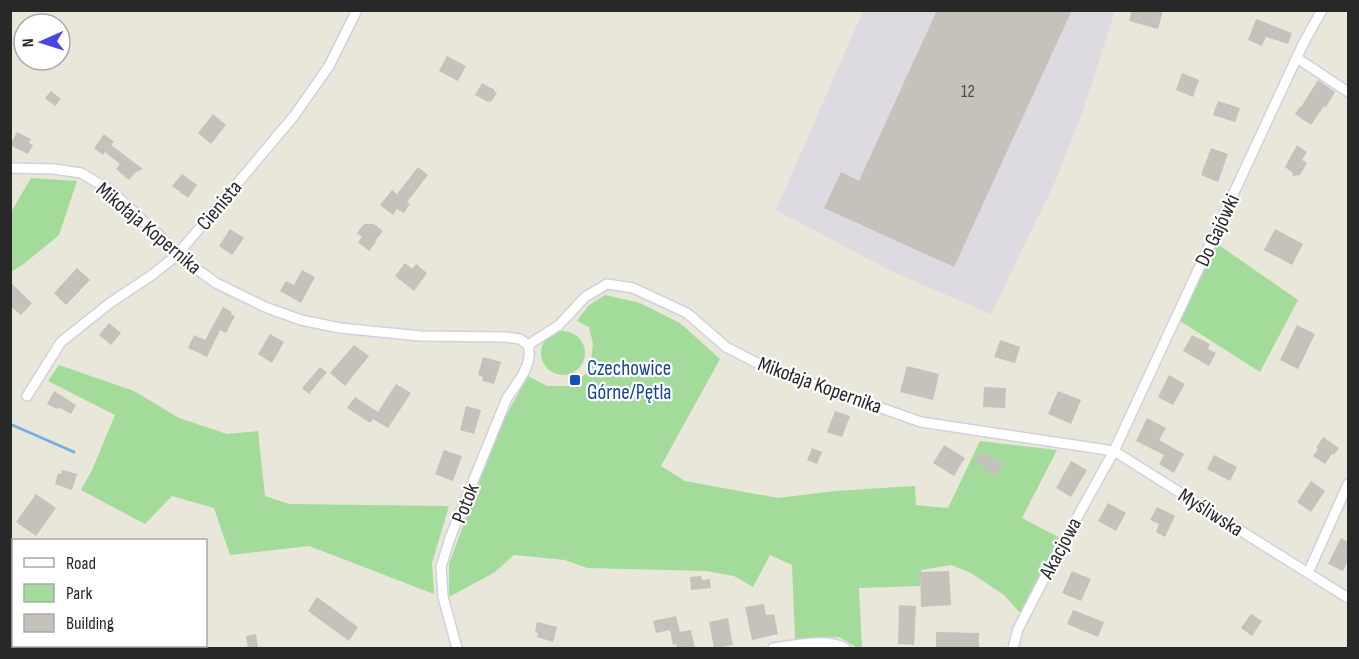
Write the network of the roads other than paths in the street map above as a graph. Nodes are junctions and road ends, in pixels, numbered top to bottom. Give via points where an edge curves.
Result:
1 (357, 10) edge
2 (1322, 10) edge
3 (1297, 58) junction
4 (1348, 92) edge
5 (10, 168) edge
6 (177, 255) junction
7 (528, 345) junction
8 (27, 396) dead end
9 (1114, 451) junction
10 (1348, 484) edge
11 (1308, 573) junction
12 (1348, 598) edge
13 (458, 648) edge
14 (773, 648) edge
15 (845, 648) edge
16 (1013, 648) edge

1 - 6 street, Cienista via 329,66 294,116
2 - 3 street, Do Gajówki
3 - 4 street
3 - 9 street, Do Gajówki
5 - 6 street, Mikołaja Kopernika via 81,173 110,190
6 - 7 street, Mikołaja Kopernika via 216,283 301,320 421,336 505,337 520,339
6 - 8 street, Cienista via 61,342
7 - 9 street, Mikołaja Kopernika via 560,324 585,297 607,284 633,288 687,313 726,347 765,367 921,422
7 - 13 street, Potok via 527,365 507,398 441,567 443,597
9 - 11 street, Myśliwska
9 - 16 street, Akacjowa via 1018,629
10 - 11 street
11 - 12 street, Myśliwska
14 - 15 street via 804,643

